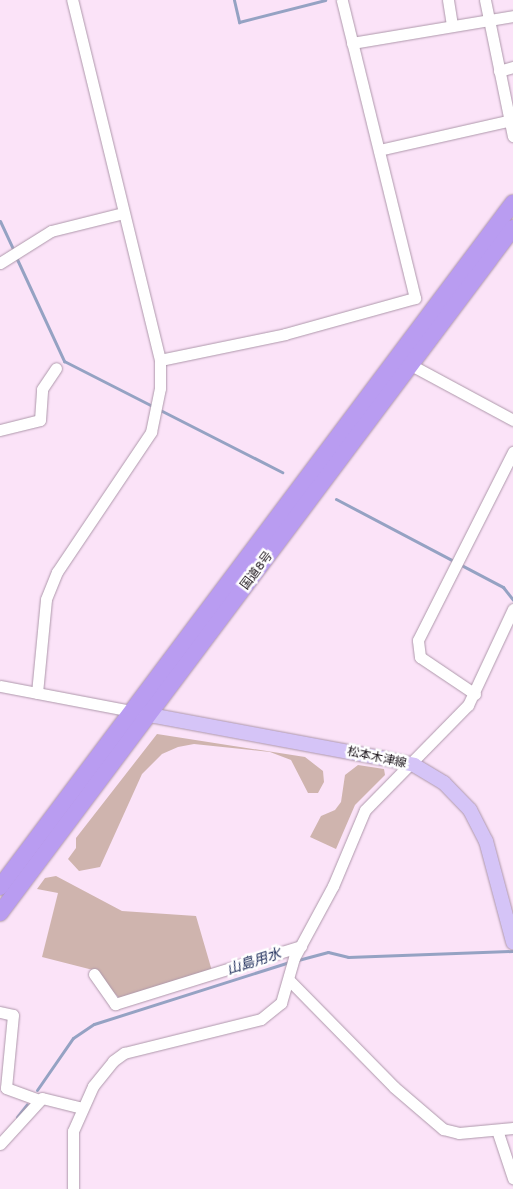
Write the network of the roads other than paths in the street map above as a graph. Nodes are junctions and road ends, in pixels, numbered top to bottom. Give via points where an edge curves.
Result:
1 (72, 0) edge
2 (342, 0) edge
3 (448, 0) edge
4 (485, 0) edge
5 (513, 16) edge
6 (489, 20) junction
7 (452, 25) junction
8 (352, 43) junction
9 (513, 67) edge
10 (498, 71) junction
11 (508, 121) junction
12 (513, 136) edge
13 (379, 150) junction
14 (513, 203) edge
15 (123, 213) junction
16 (513, 228) edge
17 (0, 263) edge
18 (160, 360) junction
19 (411, 365) junction
20 (56, 368) dead end
21 (513, 420) edge
22 (0, 430) edge
23 (513, 452) edge
24 (511, 612) edge
25 (0, 686) edge
26 (37, 693) junction
27 (475, 694) junction
28 (131, 712) junction
29 (151, 715) junction
30 (414, 766) junction
31 (0, 886) edge
32 (0, 913) edge
33 (513, 942) edge
34 (300, 946) junction
35 (94, 974) dead end
36 (290, 981) junction
37 (0, 1012) edge
38 (2, 1088) edge
39 (39, 1100) junction
40 (82, 1108) junction
41 (513, 1128) edge
42 (497, 1130) junction
43 (0, 1144) edge
44 (513, 1178) edge
45 (73, 1189) edge

1 - 15 street
2 - 8 street
3 - 7 street
4 - 6 street
5 - 6 street
6 - 7 street
6 - 10 street
7 - 8 street
8 - 13 street
9 - 10 street
10 - 11 street
11 - 12 street
11 - 13 street
13 - 18 street via 415,298 285,334
14 - 28 highway, 国道8号
15 - 17 street via 51,231
15 - 18 street
16 - 19 highway, 国道8号
18 - 26 street via 152,432 57,572 46,599
19 - 21 street
19 - 29 highway, 国道8号
20 - 22 street via 42,389 40,420
23 - 27 street via 458,556 418,647 420,657
24 - 27 street
25 - 26 street
26 - 28 street
27 - 30 street
28 - 29 main road, 松本木津線
28 - 31 highway, 国道8号
29 - 30 main road, 松本木津線
29 - 32 highway, 国道8号
30 - 33 main road, 松本木津線 via 444,783 470,810 486,841
30 - 34 street via 387,784 365,810 333,886
34 - 35 street via 115,1004
34 - 36 street
36 - 40 street via 281,1003 261,1019 124,1053 98,1080
36 - 42 street via 394,1087 444,1129 454,1133
37 - 38 street via 13,1016
38 - 39 street
39 - 40 street
39 - 43 street
40 - 45 street via 73,1131
41 - 42 street
42 - 44 street

